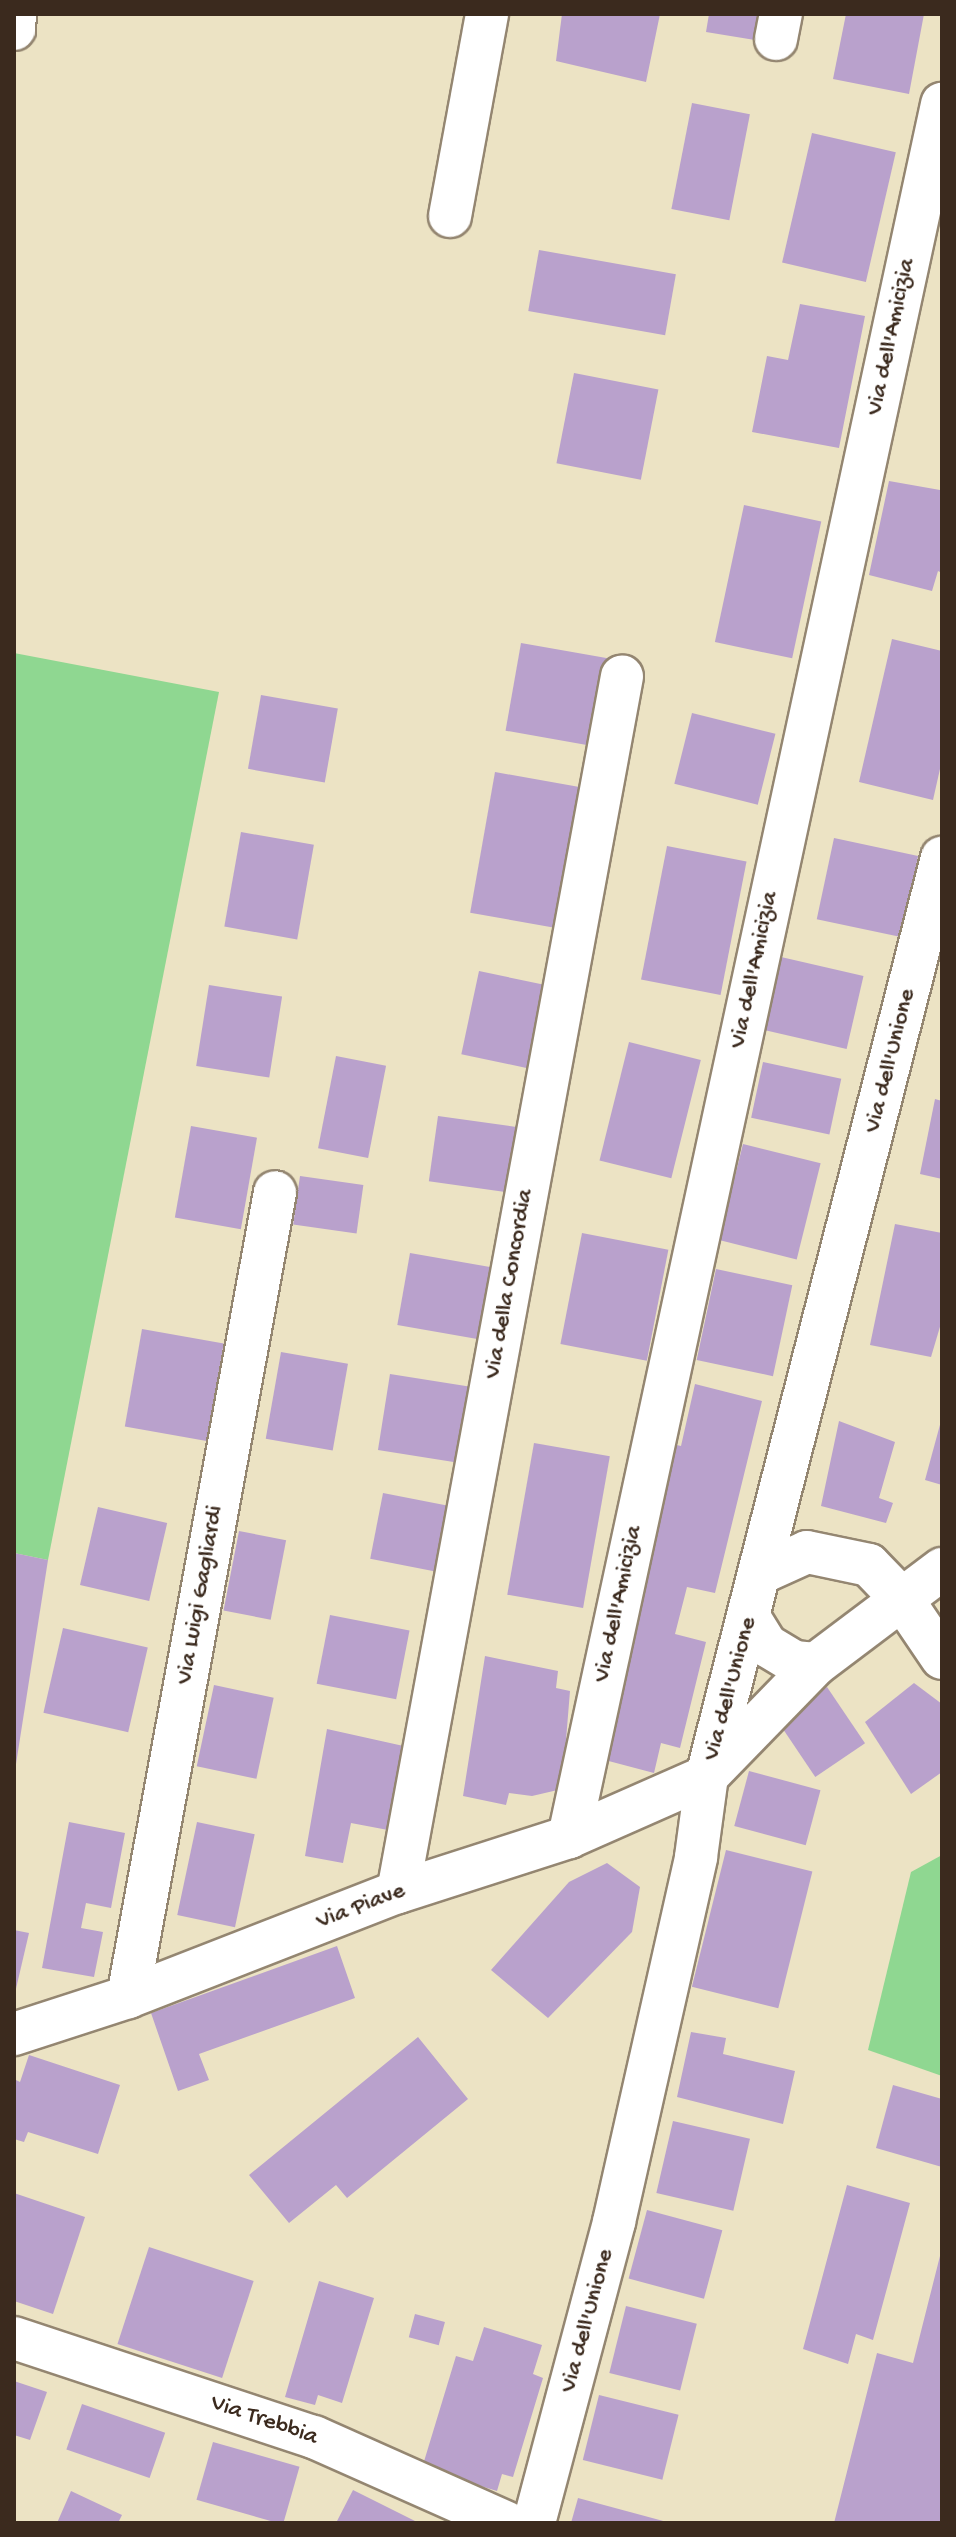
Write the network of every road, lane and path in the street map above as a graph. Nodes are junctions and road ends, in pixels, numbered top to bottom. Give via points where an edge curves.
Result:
1 (15, 14) edge
2 (487, 14) edge
3 (14, 29) edge
4 (942, 104) edge
5 (450, 216) dead end
6 (622, 676) dead end
7 (942, 858) edge
8 (275, 1192) dead end
9 (942, 1569) edge
10 (763, 1572) junction
11 (902, 1599) junction
12 (750, 1619) junction
13 (942, 1658) edge
14 (816, 1664) junction
15 (707, 1776) junction
16 (569, 1837) junction
17 (398, 1892) junction
18 (128, 1997) junction
19 (14, 2034) edge
20 (14, 2338) edge
21 (507, 2523) edge
22 (534, 2523) edge

1 - 3 street
2 - 5 street
4 - 16 street, Via dell'Amicizia
6 - 17 street, Via della Concordia
7 - 10 street, Via dell'Unione
8 - 18 street, Via Luigi Gagliardi
9 - 11 street
10 - 11 street via 807,1552 869,1565
10 - 12 street, Via dell'Unione
11 - 13 street
11 - 14 street
12 - 14 street via 766,1645 794,1662
12 - 15 street, Via dell'Unione
14 - 15 street
15 - 16 street, Via Piave
15 - 22 street, Via dell'Unione via 696,1857 614,2222
16 - 17 street, Via Piave
17 - 18 street, Via Piave
18 - 19 street, Via Piave
20 - 21 street, Via Trebbia via 314,2437

